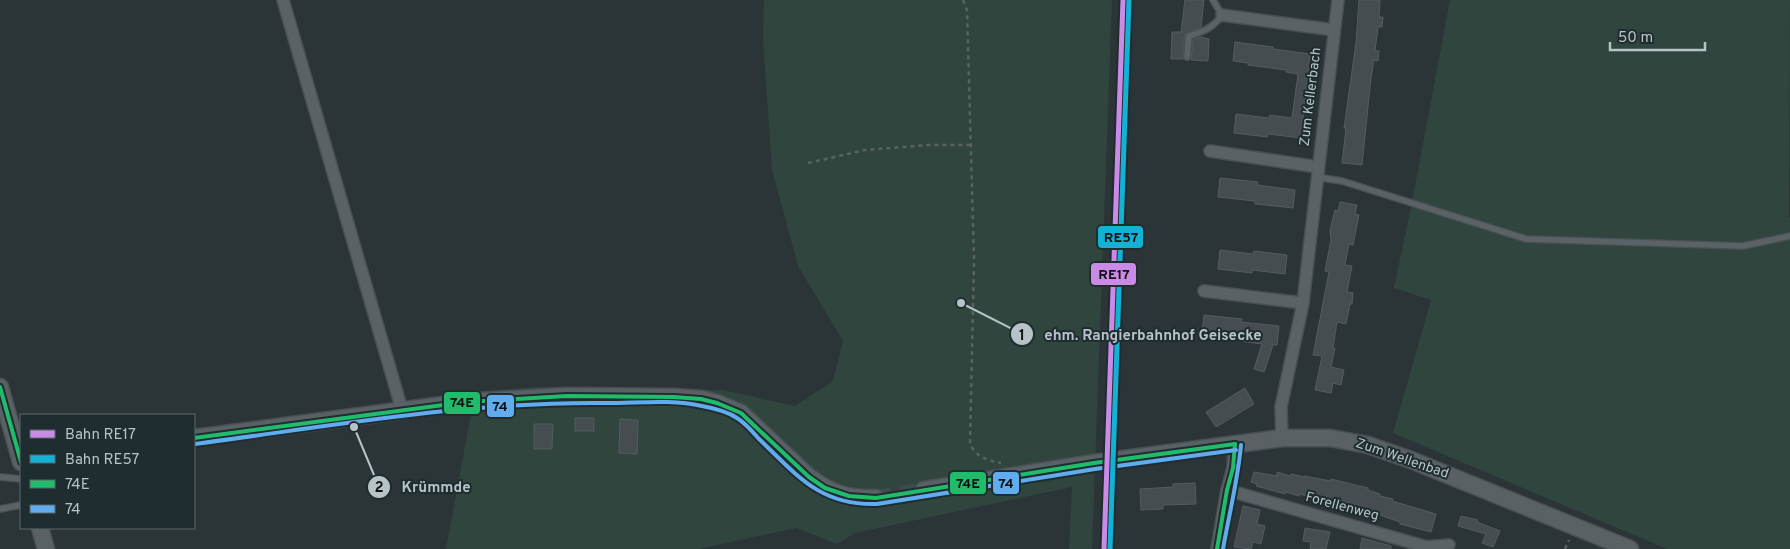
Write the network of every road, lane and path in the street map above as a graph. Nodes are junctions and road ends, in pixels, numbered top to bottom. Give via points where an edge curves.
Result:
1 (283, 0) edge
2 (963, 0) edge
3 (1212, 0) edge
4 (1338, 0) edge
5 (1222, 15) junction
6 (1334, 30) junction
7 (1187, 56) dead end
8 (972, 145) junction
9 (1210, 151) dead end
10 (808, 162) dead end
11 (1317, 172) junction
12 (1790, 236) edge
13 (1204, 290) dead end
14 (1303, 303) junction
15 (0, 387) edge
16 (402, 410) junction
17 (195, 438) edge
18 (1282, 438) junction
19 (1235, 444) junction
20 (20, 458) edge
21 (1005, 464) dead end
22 (0, 477) edge
23 (20, 479) edge
24 (924, 490) tunnel mouth
25 (1227, 490) junction
26 (876, 498) tunnel mouth
27 (20, 505) edge
28 (0, 509) edge
29 (40, 529) edge
30 (1449, 545) dead end
31 (46, 549) edge
32 (1217, 549) edge
33 (1630, 549) edge

1 - 16 street
2 - 8 path via 967,10
3 - 5 lane
4 - 6 street, Zum Kellerbach
5 - 6 street, Zum Kellerbach
5 - 7 lane via 1216,24 1189,36
6 - 11 street, Zum Kellerbach
8 - 10 path via 865,150
8 - 21 path via 974,261 970,443 981,457
9 - 11 street, Zum Kellerbach
11 - 12 lane via 1526,240 1743,246
11 - 14 street, Zum Kellerbach
13 - 14 street
14 - 18 street, Zum Kellerbach via 1281,407
15 - 20 main road
16 - 17 main road
16 - 26 main road via 530,397 701,399 740,414 821,486 845,496
18 - 19 main road, Zum Wellenbad
18 - 33 main road, Zum Wellenbad via 1330,438 1368,445
19 - 24 main road, Zum Wellenbad
19 - 25 street via 1234,468
22 - 23 lane
25 - 30 street, Forellenweg via 1427,547
25 - 32 street
27 - 28 lane
29 - 31 main road

